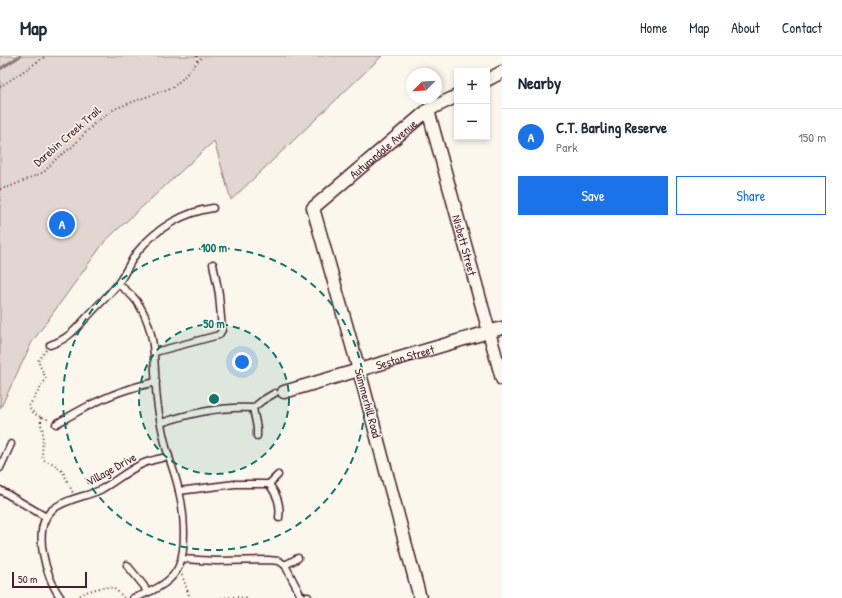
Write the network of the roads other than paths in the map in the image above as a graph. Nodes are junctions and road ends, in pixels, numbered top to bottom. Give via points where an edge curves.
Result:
1 (502, 72) edge
2 (490, 78) edge
3 (454, 97) edge
4 (428, 110) junction
5 (213, 208) dead end
6 (313, 208) joint
7 (213, 264) dead end
8 (118, 284) junction
9 (502, 328) edge
10 (489, 332) junction
11 (50, 345) road end
12 (155, 352) junction
13 (359, 370) junction
14 (502, 378) edge
15 (156, 382) junction
16 (280, 393) joint
17 (253, 408) junction
18 (57, 423) road end
19 (161, 423) junction
20 (257, 436) dead end
21 (11, 444) dead end
22 (169, 456) junction
23 (0, 468) edge
24 (278, 475) dead end
25 (269, 484) junction
26 (0, 490) edge
27 (179, 491) junction
28 (46, 517) junction
29 (279, 518) dead end
30 (298, 558) dead end
31 (182, 559) junction
32 (127, 565) dead end
33 (285, 565) junction
34 (147, 593) junction
35 (308, 597) dead end
36 (61, 598) edge
37 (133, 598) edge
38 (420, 598) edge

1 - 2 street
3 - 4 street, Autumndale Avenue
4 - 6 street, Autumndale Avenue
4 - 10 street, Nisbett Street
5 - 8 lane via 187,215 160,230 138,252
6 - 13 street, Summerhill Road
7 - 12 lane via 219,294 222,330 219,335
8 - 11 lane via 62,341
8 - 12 lane via 136,299 146,316
9 - 10 street, Seston Street
10 - 13 street, Seston Street
10 - 14 street, Nisbett Street
12 - 15 lane
13 - 16 street, Seston Street
13 - 38 street, Summerhill Road
15 - 18 lane via 117,393
15 - 19 lane
16 - 17 lane via 263,400
17 - 19 lane via 208,411
17 - 20 lane
19 - 22 lane
21 - 23 lane
22 - 27 lane
22 - 28 lane, Village Drive via 142,464 98,491 57,506
24 - 25 lane
25 - 27 lane via 235,484
25 - 29 lane via 278,498
26 - 28 lane
27 - 31 lane via 184,532
28 - 36 lane via 42,550 54,590
30 - 33 lane
31 - 33 lane via 268,560 279,561
31 - 34 lane via 168,580
32 - 34 lane
33 - 35 lane via 300,594
34 - 37 lane

